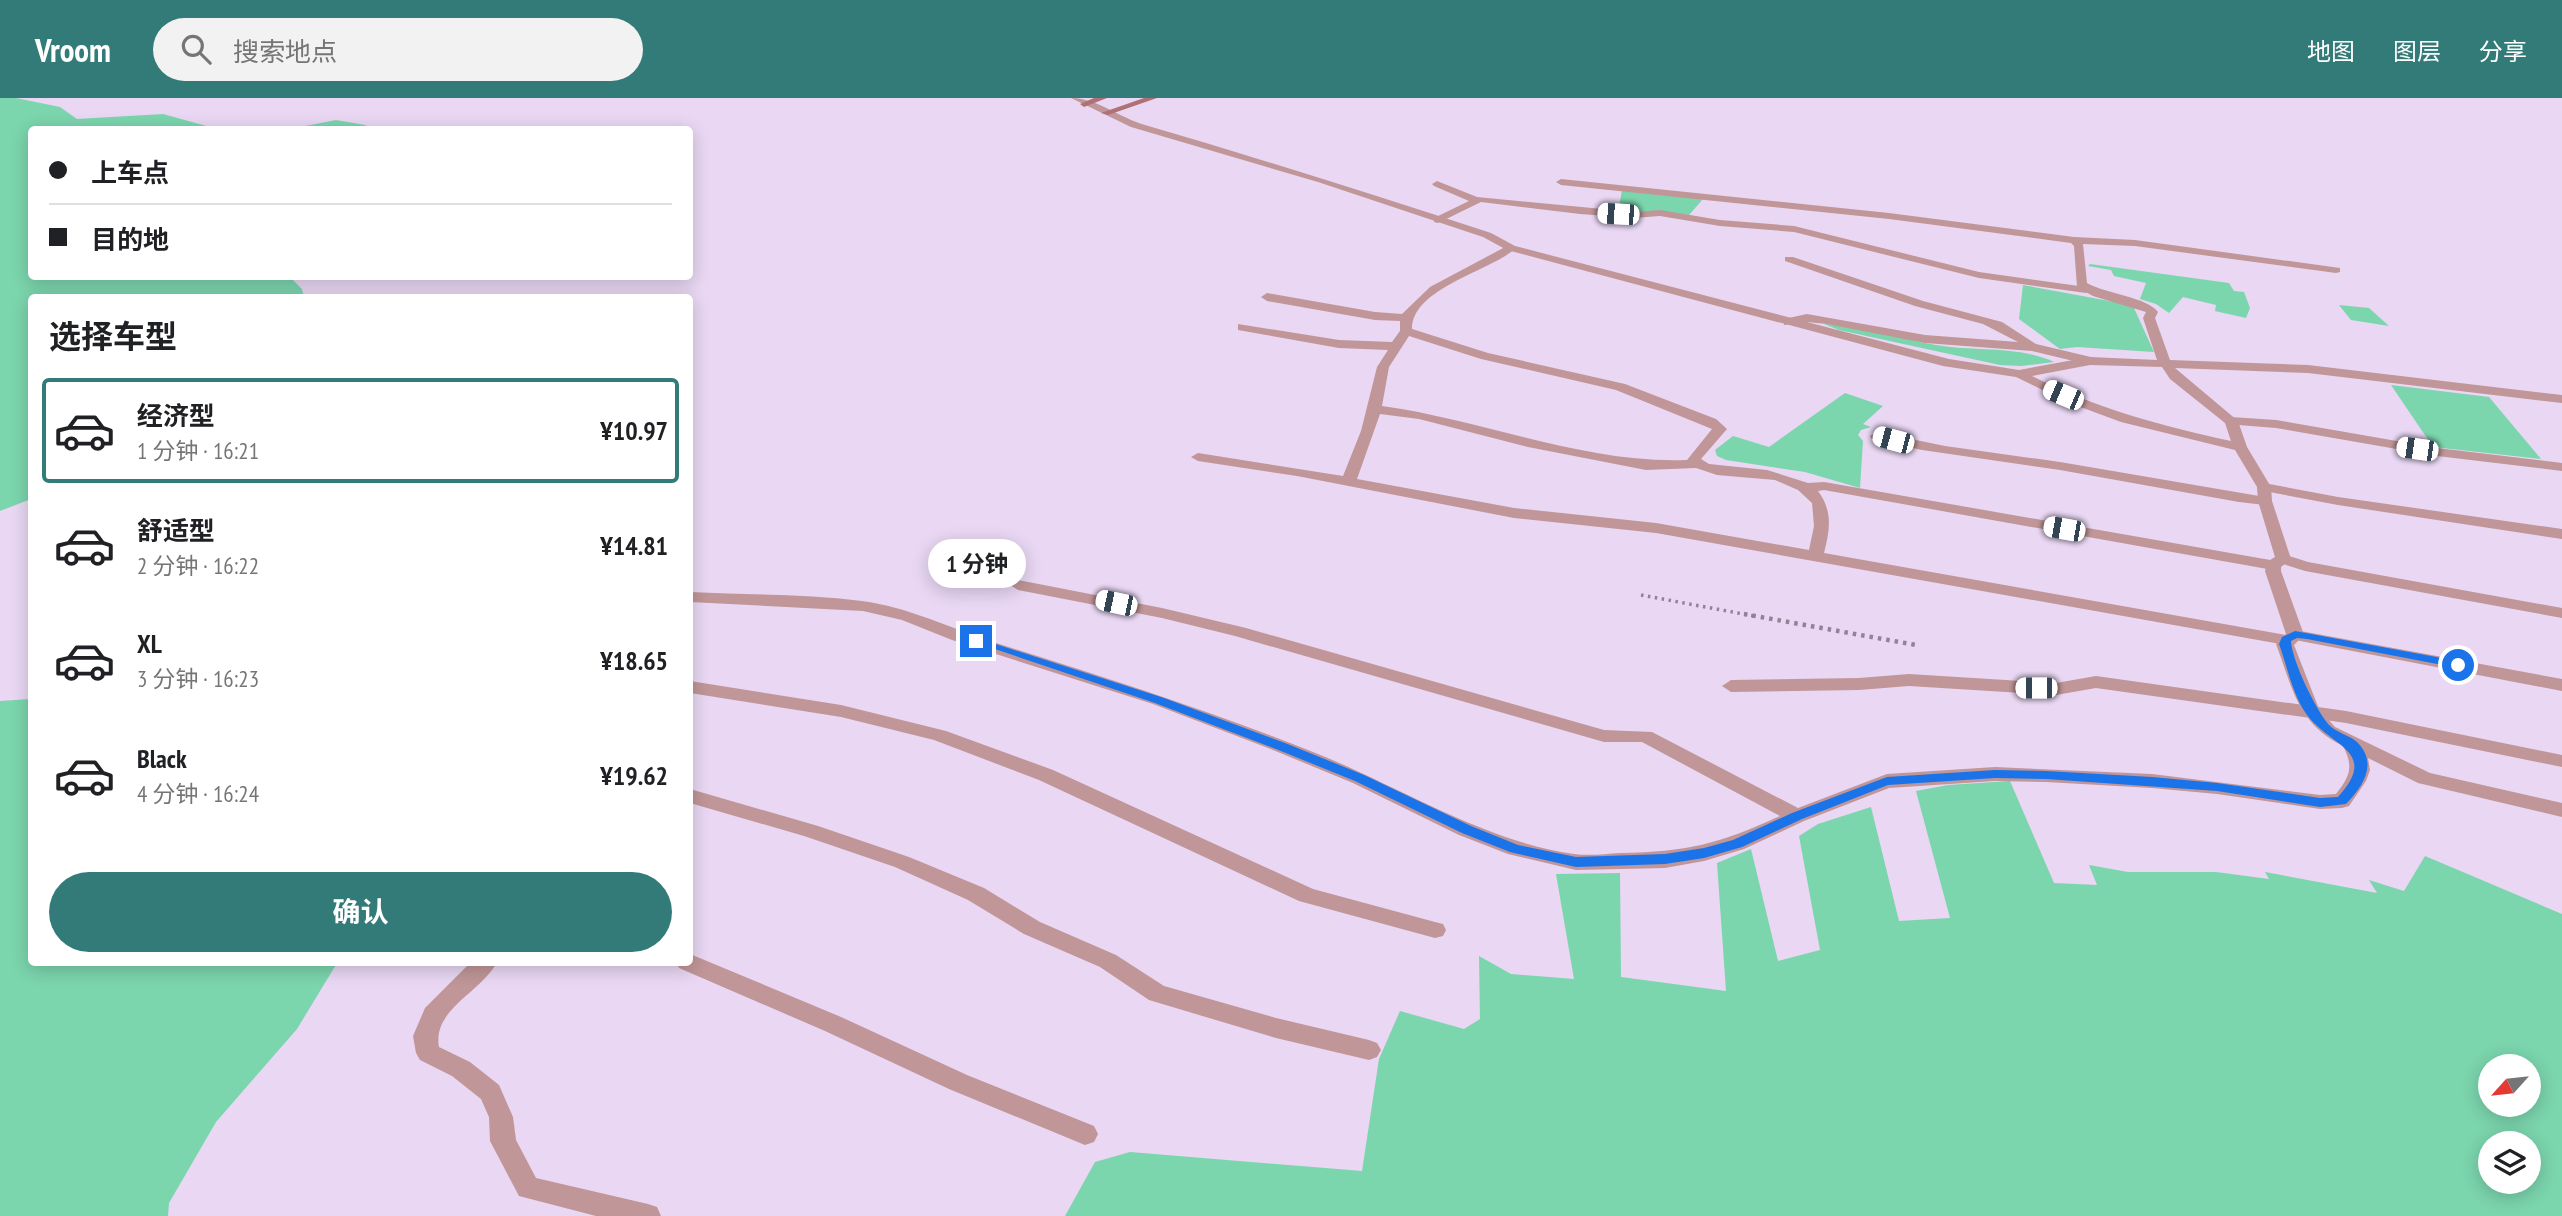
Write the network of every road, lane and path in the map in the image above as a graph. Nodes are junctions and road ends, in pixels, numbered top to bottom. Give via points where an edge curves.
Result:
1 (1103, 98) edge
2 (1153, 98) edge
3 (1079, 101) edge
4 (1105, 113) junction
5 (1561, 183) dead end
6 (1437, 184) dead end
7 (1476, 200) junction
8 (1438, 220) junction
9 (2074, 240) junction
10 (1511, 248) junction
11 (1789, 259) dead end
12 (2336, 270) dead end
13 (2086, 290) junction
14 (1267, 297) dead end
15 (1941, 310) junction
16 (1788, 322) junction
17 (1406, 325) junction
18 (1242, 327) dead end
19 (1948, 332) junction
20 (1397, 346) junction
21 (2032, 347) junction
22 (2090, 361) junction
23 (2165, 363) junction
24 (2018, 374) junction
25 (2562, 399) edge
26 (1374, 409) junction
27 (2231, 421) junction
28 (1877, 436) dead end
29 (2240, 447) junction
30 (1198, 457) dead end
31 (1698, 464) junction
32 (2562, 467) edge
33 (1349, 481) junction
34 (1806, 488) junction
35 (2265, 494) junction
36 (2562, 534) edge
37 (1815, 558) junction
38 (2278, 562) junction
39 (1018, 585) dead end
40 (1641, 595) dead end
41 (693, 597) edge
42 (2562, 613) edge
43 (2290, 637) junction
44 (1919, 646) dead end
45 (2562, 685) edge
46 (693, 687) edge
47 (1731, 687) dead end
48 (2311, 711) junction
49 (2352, 745) junction
50 (2562, 761) edge
51 (693, 797) edge
52 (2562, 810) edge
53 (1797, 816) junction
54 (1434, 930) dead end
55 (693, 965) edge
56 (482, 966) edge
57 (1369, 1050) dead end
58 (1085, 1134) dead end
59 (648, 1216) edge

1 - 3 main road
2 - 4 main road
3 - 4 street
4 - 8 street
5 - 9 street
6 - 7 street
7 - 8 street
7 - 13 street via 1785,227 1979,275
8 - 10 street via 1487,235
9 - 12 street via 2135,243
9 - 13 street via 2079,246 2079,279
10 - 16 street
10 - 17 street via 1434,289
11 - 15 street
13 - 23 street via 2148,307
14 - 17 street
15 - 19 street
15 - 21 street via 2002,325
16 - 19 street via 1807,318
16 - 24 street via 1948,363
17 - 20 street
17 - 31 street via 1485,356 1620,387 1695,414 1720,429 1693,458
18 - 20 street
19 - 21 street
20 - 26 street via 1383,367
21 - 22 street
22 - 23 street
22 - 24 street
23 - 25 street via 2308,369
23 - 27 street
24 - 29 street via 2134,422
26 - 31 street via 1646,466
26 - 33 street
27 - 29 street
27 - 32 street
28 - 35 street via 2188,491
29 - 35 street
30 - 33 street
31 - 34 street via 1708,469 1760,473
33 - 37 street via 1514,513 1656,528
34 - 37 street via 1823,513
34 - 38 street via 1824,486
35 - 36 street
35 - 38 street
37 - 43 street
38 - 42 street
38 - 43 street
39 - 53 street via 1240,632 1604,736 1644,736
40 - 44 path
41 - 53 street via 850,605 907,616 1159,700 1280,746 1515,849 1576,862 1704,853 1737,844
43 - 45 street
43 - 48 street via 2285,644
46 - 54 street via 841,711 939,735 1046,775 1307,895
47 - 48 street via 1909,680 2056,689 2096,682
48 - 49 street via 2328,731
48 - 50 street
49 - 52 street via 2425,778
49 - 53 street via 2361,768 2358,783 2342,801 2152,781 1995,774 1887,781
51 - 57 street via 902,862 1108,961 1157,993
55 - 58 street
56 - 59 street via 433,1015 425,1036 428,1053 461,1069 490,1092 501,1117 503,1141 528,1188

